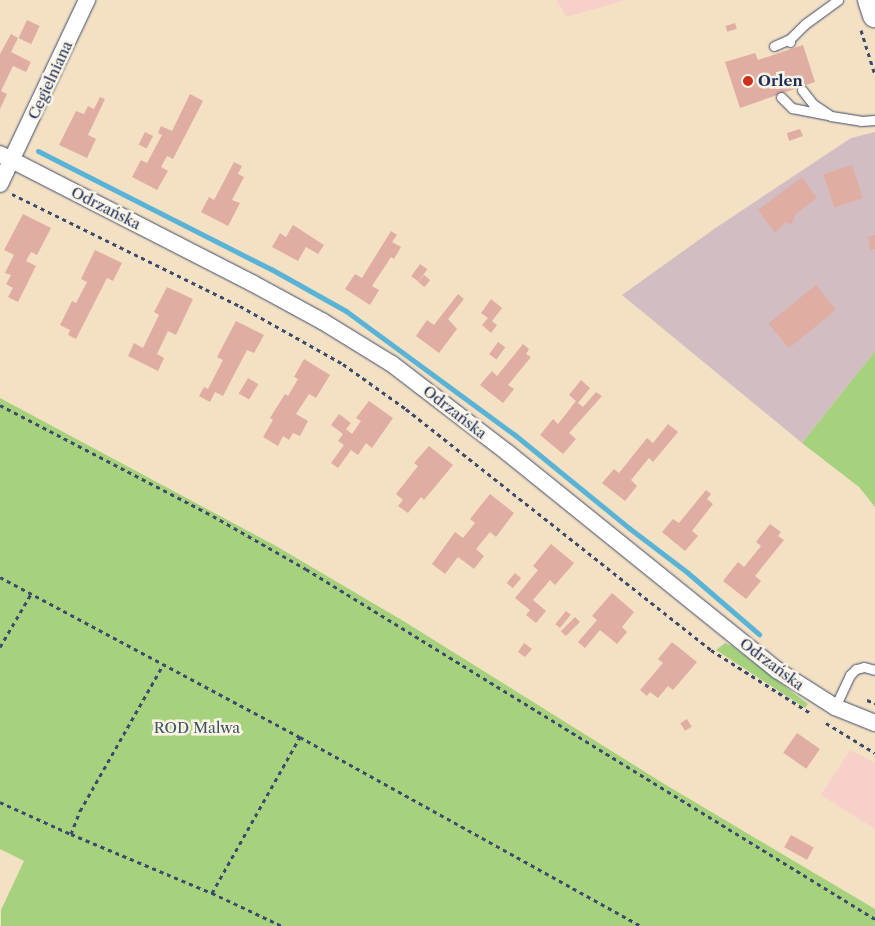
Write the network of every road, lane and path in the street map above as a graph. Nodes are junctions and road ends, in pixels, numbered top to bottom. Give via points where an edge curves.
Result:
1 (87, 0) edge
2 (838, 0) edge
3 (868, 10) edge
4 (774, 46) dead end
5 (875, 75) edge
6 (802, 90) dead end
7 (781, 97) dead end
8 (831, 116) junction
9 (875, 120) edge
10 (6, 157) edge
11 (4, 188) edge
12 (0, 405) edge
13 (0, 577) edge
14 (30, 594) junction
15 (0, 647) edge
16 (163, 666) junction
17 (875, 670) edge
18 (759, 680) dead end
19 (835, 707) junction
20 (875, 723) edge
21 (300, 738) junction
22 (0, 802) edge
23 (71, 834) junction
24 (212, 893) junction
25 (875, 919) edge
26 (640, 925) edge
27 (282, 926) edge
28 (633, 926) edge

1 - 10 street, Cegielniana
2 - 4 lane via 805,24 790,40
3 - 5 path
6 - 8 lane via 813,104
7 - 8 lane via 792,108
8 - 9 lane
10 - 11 street, Cegielniana
10 - 19 street, Odrzańska via 260,287 392,364 508,453 777,670
11 - 18 path via 240,306 343,364 413,415 711,650
12 - 25 path via 213,516 306,569
13 - 14 path
14 - 15 path
14 - 16 path
16 - 21 path
16 - 23 path via 80,811
17 - 19 lane via 856,669
19 - 20 street, Odrzańska
21 - 24 path
21 - 26 path
22 - 23 path
23 - 24 path
24 - 27 path
26 - 28 path

